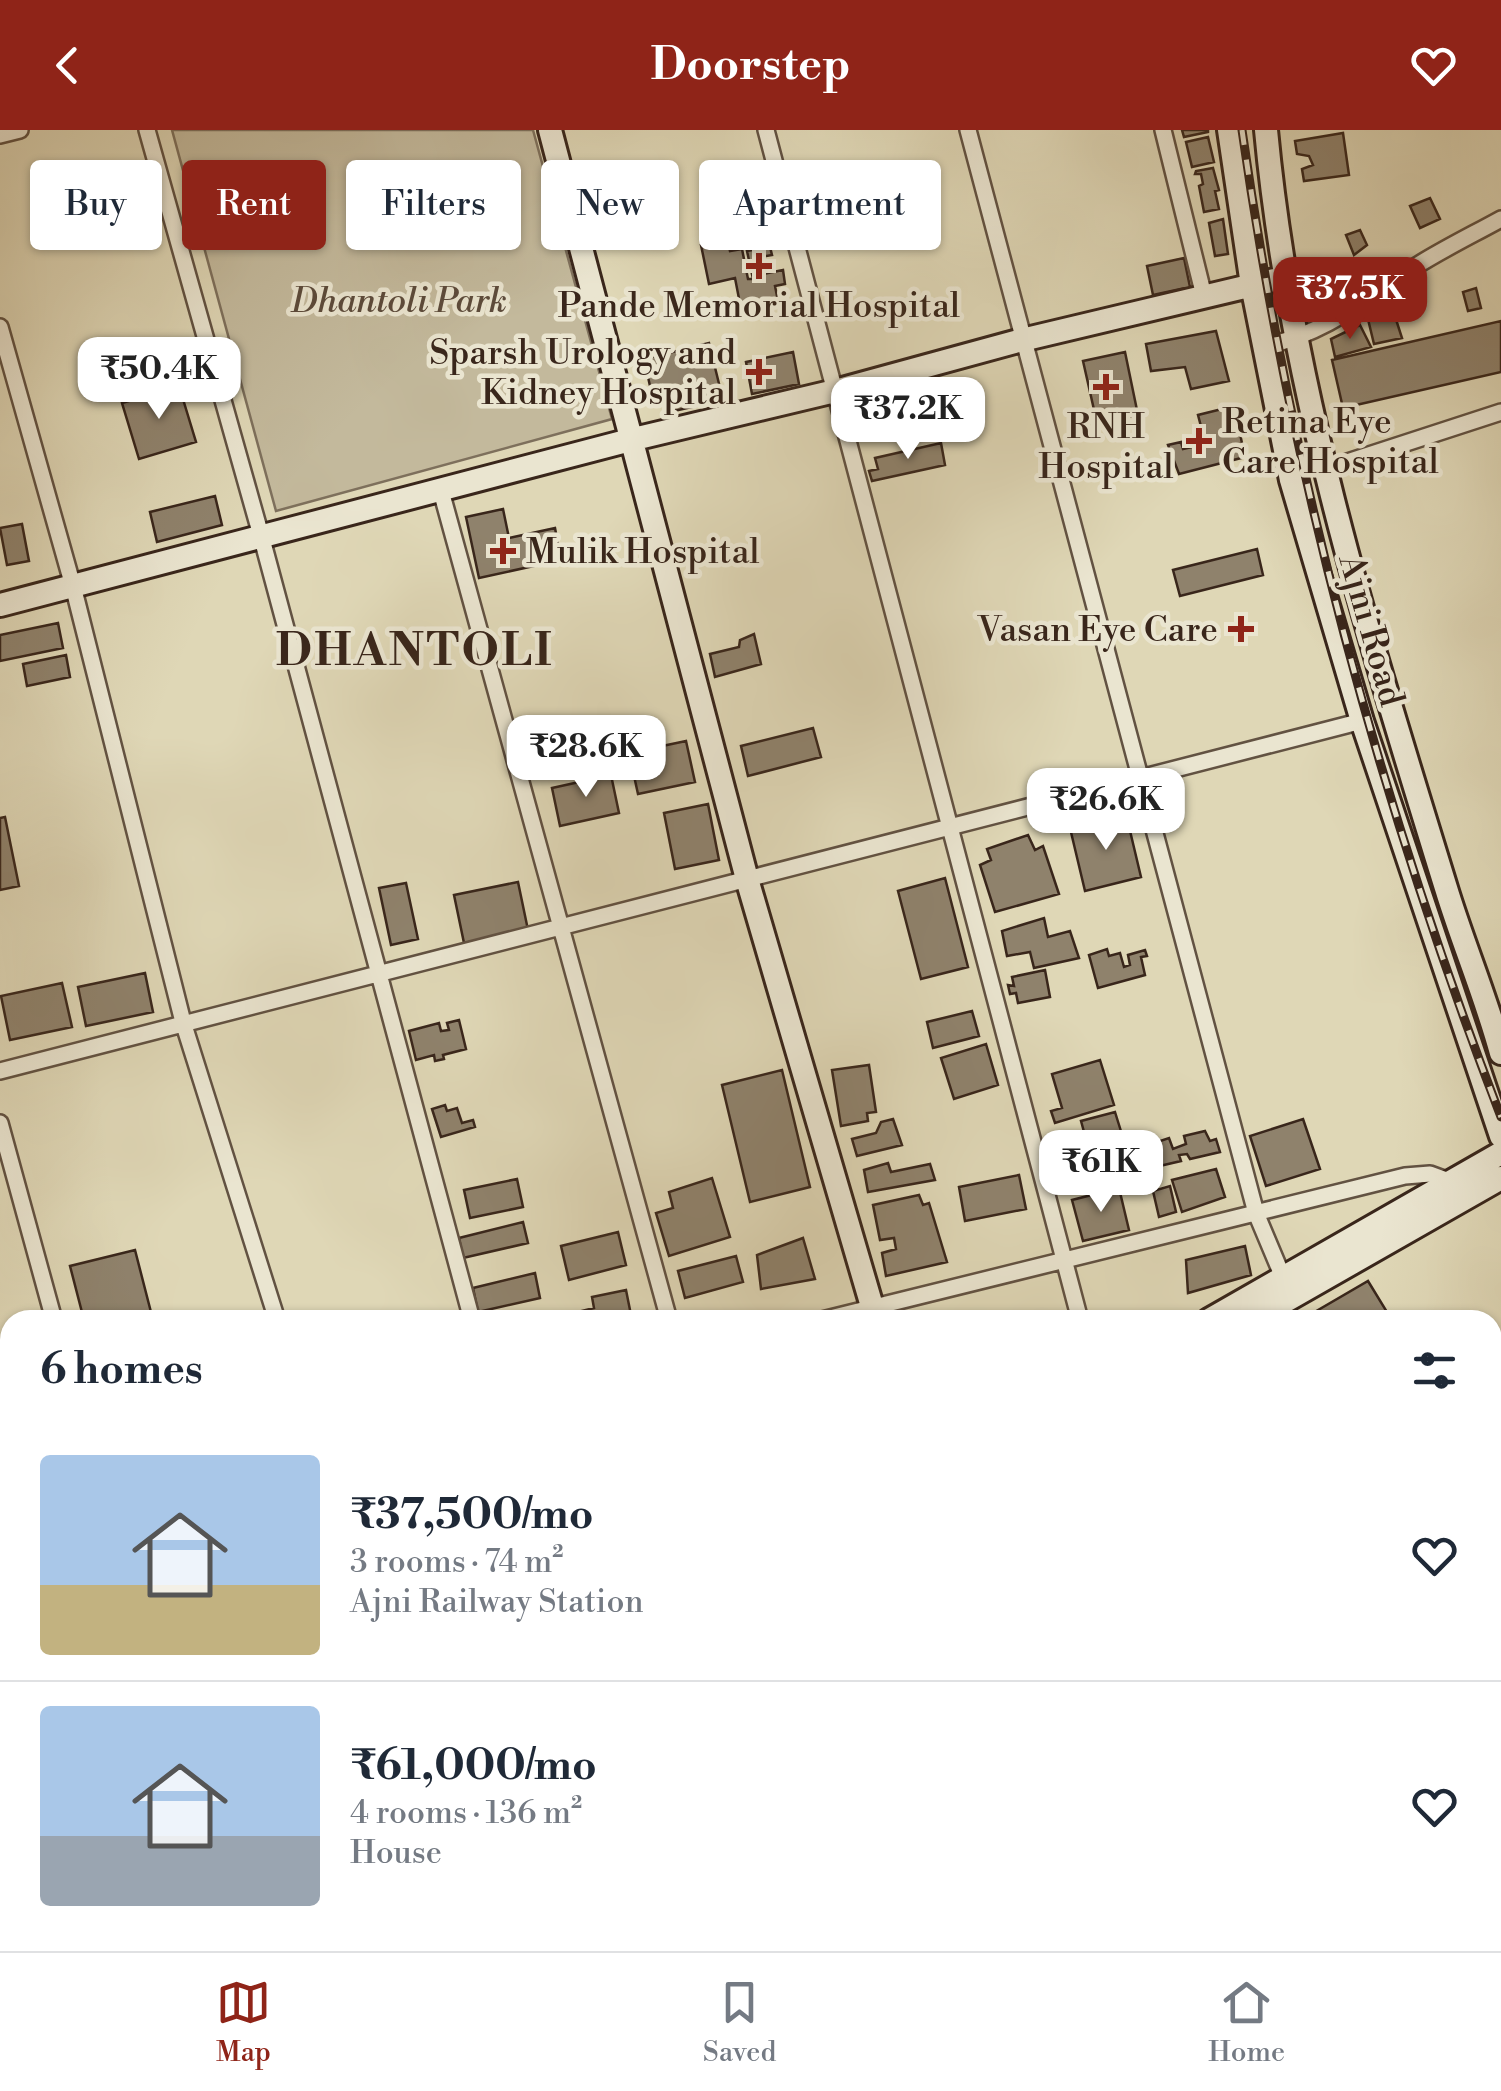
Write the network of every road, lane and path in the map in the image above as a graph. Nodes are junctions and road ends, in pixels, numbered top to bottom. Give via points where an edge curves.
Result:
1 (20, 130) edge
2 (147, 130) edge
3 (550, 130) edge
4 (766, 130) edge
5 (968, 130) edge
6 (1163, 130) edge
7 (1229, 130) edge
8 (1266, 130) edge
9 (0, 135) edge
10 (1501, 219) edge
11 (1286, 277) junction
12 (1252, 284) junction
13 (1204, 296) junction
14 (0, 327) edge
15 (1022, 340) junction
16 (1297, 340) junction
17 (1264, 346) junction
18 (835, 392) junction
19 (1501, 412) edge
20 (634, 439) junction
21 (1326, 468) junction
22 (442, 490) junction
23 (262, 539) junction
24 (73, 586) junction
25 (0, 605) edge
26 (1362, 721) junction
27 (1138, 779) junction
28 (950, 826) junction
29 (746, 879) junction
30 (563, 926) junction
31 (378, 973) junction
32 (183, 1022) junction
33 (1501, 1054) edge
34 (0, 1071) edge
35 (1496, 1112) edge
36 (0, 1123) edge
37 (1501, 1153) edge
38 (1501, 1178) edge
39 (1448, 1181) junction
40 (1485, 1183) edge
41 (1256, 1213) junction
42 (1065, 1260) junction
43 (1288, 1286) junction
44 (51, 1310) edge
45 (274, 1310) edge
46 (469, 1310) edge
47 (666, 1310) edge
48 (873, 1310) edge
49 (888, 1310) edge
50 (1078, 1310) edge
51 (1233, 1310) edge
52 (1263, 1310) edge

1 - 9 street
2 - 23 street
3 - 20 main road
4 - 18 street
5 - 15 street
6 - 13 street
7 - 12 main road, Ajni Road
8 - 11 main road
10 - 16 street
11 - 12 main road
11 - 16 main road
12 - 13 main road
12 - 17 main road, Ajni Road
13 - 15 main road
14 - 24 street
15 - 18 main road
15 - 27 street
16 - 17 street
16 - 21 main road
17 - 26 main road, Ajni Road via 1291,480
18 - 20 main road
18 - 28 street
19 - 21 street
20 - 22 main road
20 - 29 main road
21 - 33 main road via 1422,809
22 - 23 main road
22 - 30 street
23 - 24 main road
23 - 31 street
24 - 25 main road
24 - 32 street
26 - 27 street
26 - 35 main road, Ajni Road
27 - 28 street
27 - 41 street
28 - 29 street
28 - 42 street
29 - 30 street
29 - 48 main road
30 - 31 street
30 - 47 street
31 - 32 street
31 - 46 street
32 - 34 street
32 - 45 street
35 - 40 main road
36 - 44 street
37 - 40 main road
38 - 40 main road
39 - 40 main road
39 - 41 street via 1405,1176
39 - 43 main road
40 - 43 main road
41 - 42 street
41 - 43 street
42 - 49 street
42 - 50 street
43 - 51 main road
43 - 52 main road

